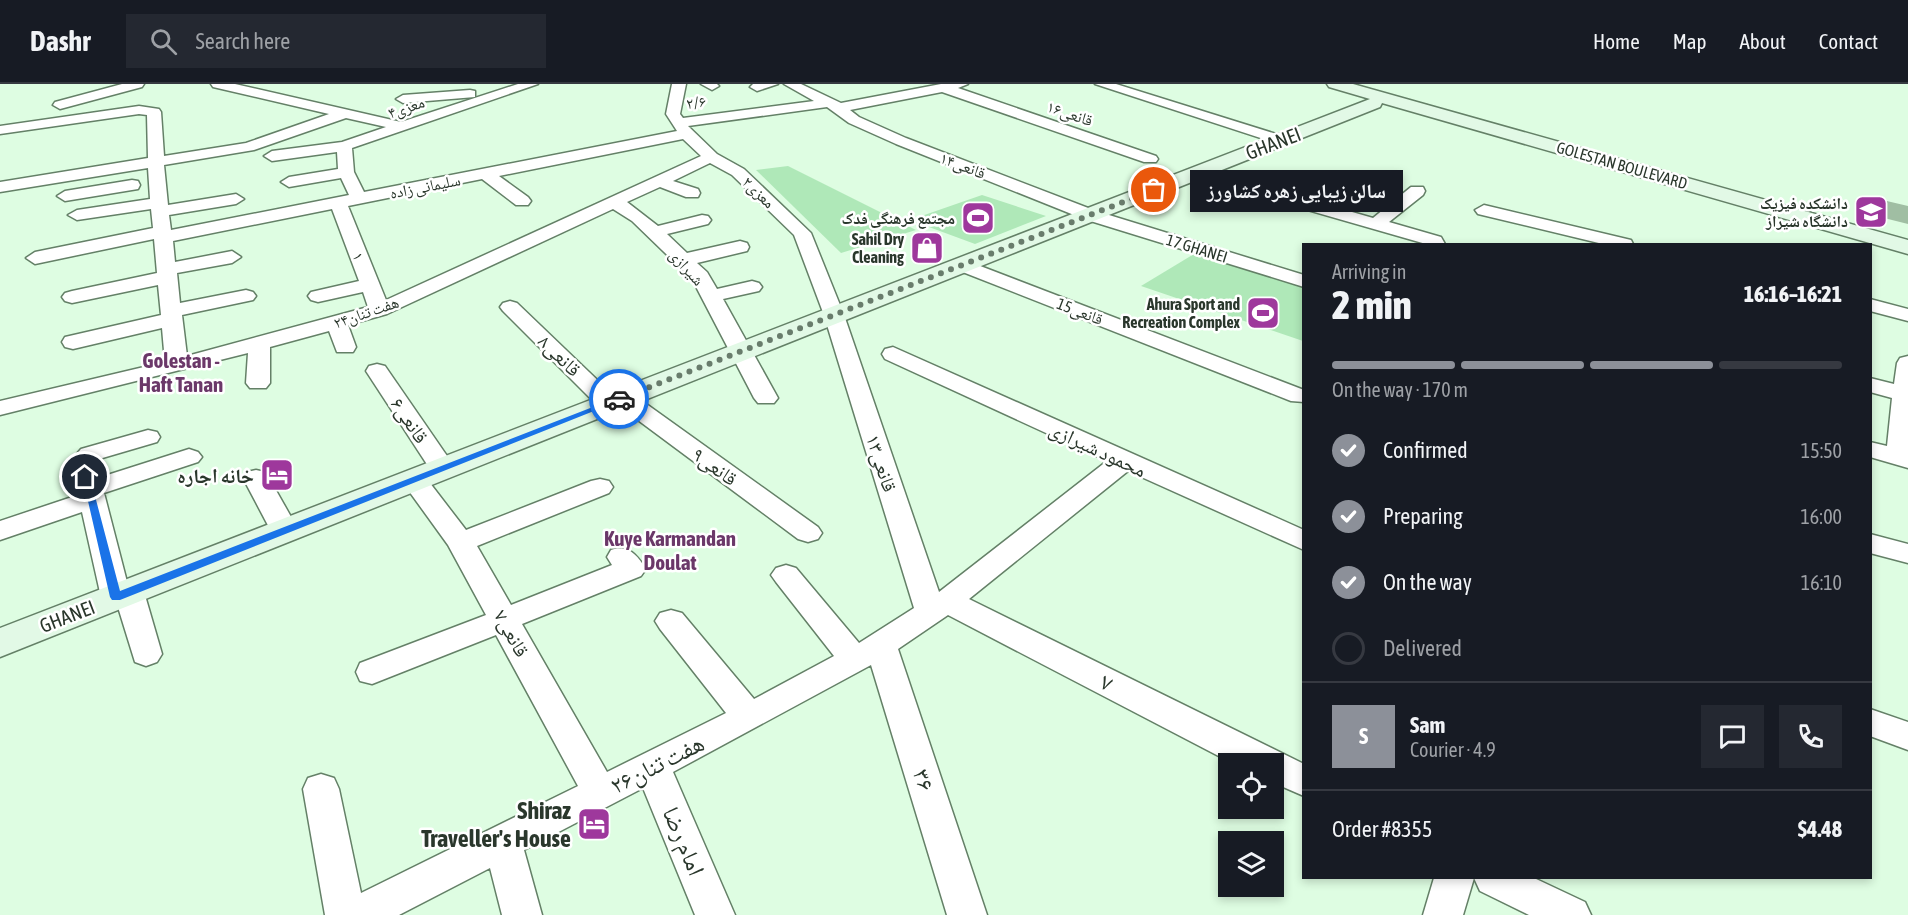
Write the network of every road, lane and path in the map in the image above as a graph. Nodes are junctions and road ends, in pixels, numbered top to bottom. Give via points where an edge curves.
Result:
1 (137, 84) edge
2 (218, 84) edge
3 (531, 84) edge
4 (679, 84) edge
5 (791, 84) edge
6 (962, 84) edge
7 (1102, 84) edge
8 (1326, 85) edge
9 (487, 86) dead end
10 (59, 87) dead end
11 (944, 88) junction
12 (507, 90) junction
13 (403, 99) dead end
14 (1374, 103) junction
15 (60, 105) junction
16 (722, 105) dead end
17 (833, 106) junction
18 (343, 114) junction
19 (56, 122) junction
20 (679, 124) junction
21 (404, 127) junction
22 (0, 130) edge
23 (1281, 140) junction
24 (344, 146) junction
25 (272, 156) dead end
26 (711, 157) junction
27 (1150, 159) dead end
28 (158, 171) junction
29 (1624, 171) junction
30 (346, 172) junction
31 (486, 174) junction
32 (660, 181) junction
33 (289, 182) dead end
34 (0, 187) edge
35 (1254, 189) dead end
36 (1417, 191) dead end
37 (692, 194) dead end
38 (65, 196) dead end
39 (236, 199) dead end
40 (359, 199) junction
41 (522, 201) dead end
42 (613, 201) junction
43 (338, 203) junction
44 (160, 207) junction
45 (1484, 210) dead end
46 (77, 215) dead end
47 (1090, 215) junction
48 (702, 220) dead end
49 (1377, 223) junction
50 (654, 232) junction
51 (163, 235) junction
52 (1435, 243) edge
53 (1620, 243) edge
54 (1858, 243) edge
55 (740, 247) dead end
56 (1872, 247) edge
57 (1905, 252) edge
58 (35, 258) dead end
59 (232, 258) dead end
60 (683, 261) junction
61 (962, 265) junction
62 (167, 273) junction
63 (1302, 280) edge
64 (370, 284) junction
65 (752, 286) dead end
66 (72, 296) dead end
67 (246, 296) dead end
68 (318, 296) dead end
69 (711, 296) junction
70 (1872, 306) edge
71 (510, 307) dead end
72 (381, 310) junction
73 (172, 315) junction
74 (834, 315) junction
75 (1908, 315) edge
76 (337, 322) junction
77 (73, 342) dead end
78 (259, 344) junction
79 (345, 347) dead end
80 (739, 352) junction
81 (892, 354) dead end
82 (177, 366) junction
83 (377, 371) dead end
84 (1906, 378) edge
85 (258, 383) dead end
86 (1872, 385) edge
87 (1299, 396) dead end
88 (766, 398) dead end
89 (616, 401) junction
90 (0, 408) edge
91 (148, 437) dead end
92 (1872, 450) edge
93 (189, 457) dead end
94 (1903, 459) edge
95 (1124, 461) junction
96 (443, 469) junction
97 (256, 478) dead end
98 (414, 480) junction
99 (600, 487) dead end
100 (91, 494) junction
101 (0, 531) edge
102 (285, 531) junction
103 (808, 533) dead end
104 (1302, 540) edge
105 (461, 542) junction
106 (1872, 544) edge
107 (1908, 554) edge
108 (621, 557) dead end
109 (786, 575) dead end
110 (123, 595) junction
111 (938, 606) junction
112 (505, 621) junction
113 (671, 621) dead end
114 (0, 643) edge
115 (867, 652) junction
116 (146, 654) dead end
117 (372, 672) dead end
118 (748, 717) junction
119 (1872, 723) edge
120 (1908, 736) edge
121 (1245, 753) edge
122 (652, 766) junction
123 (1284, 771) edge
124 (1302, 781) edge
125 (321, 789) dead end
126 (600, 793) junction
127 (503, 842) junction
128 (1454, 879) edge
129 (1496, 879) edge
130 (345, 915) edge
131 (359, 915) edge
132 (522, 915) edge
133 (715, 915) edge
134 (967, 915) edge
135 (1443, 915) edge
136 (1571, 915) edge

1 - 15 street
2 - 18 street
3 - 12 street, ۴معزی
4 - 20 street
5 - 17 street, ۱۴قانعی
6 - 11 street, ۲/۶
7 - 23 street
8 - 14 street, GOLESTAN BOULEVARD
8 - 29 street, GOLESTAN BOULEVARD
9 - 12 street
10 - 15 street
11 - 17 street, ۲/۶
11 - 27 street, ۱۶قانعی
12 - 13 street
12 - 21 street, ۴معزی
14 - 23 street, GHANEI
14 - 29 street, GOLESTAN BOULEVARD
15 - 19 street
16 - 20 street
17 - 20 street, ۲/۶
17 - 47 street, ۱۴قانعی via 901,141
18 - 21 street
18 - 28 street via 249,147
19 - 22 street
19 - 28 street via 154,112
20 - 26 street, ۲معزی
20 - 31 street, سلیمانی زاده
21 - 24 street, ۴معزی
23 - 47 street, GHANEI
24 - 25 street, ۴معزی
24 - 30 street
26 - 32 street, هفت تنان۲۴
26 - 74 street, ۲معزی via 738,172 802,233
28 - 34 street
28 - 38 street
28 - 44 street
29 - 54 street, GOLESTAN BOULEVARD
29 - 57 street, GOLESTAN BOULEVARD
30 - 33 street
30 - 40 street
31 - 40 street, سلیمانی زاده
31 - 41 street
32 - 37 street
32 - 42 street, هفت تنان۲۴
35 - 49 street
36 - 49 street
39 - 44 street
40 - 43 street, سلیمانی زاده
42 - 50 street, شیرازی
42 - 72 street, هفت تنان۲۴
43 - 51 street, سلیمانی زاده
43 - 64 street, ۱
44 - 46 street
44 - 51 street
45 - 53 street
47 - 61 street, GHANEI
47 - 63 street, 17 GHANEI
48 - 50 street
49 - 52 street
50 - 60 street, شیرازی
51 - 58 street, سلیمانی زاده
51 - 62 street
55 - 60 street
56 - 57 street, GOLESTAN BOULEVARD
59 - 62 street
60 - 69 street, شیرازی via 700,276
61 - 74 street, GHANEI
61 - 87 street, 15قانعی
62 - 66 street
62 - 73 street
64 - 68 street
64 - 72 street, ۱
65 - 69 street
67 - 73 street
69 - 80 street, شیرازی
70 - 75 street
71 - 89 street, ۸قانعی
72 - 76 street, هفت تنان۲۴
73 - 77 street
73 - 82 street
74 - 80 street, GHANEI
74 - 111 street, ۱۳قانعی
76 - 78 street, هفت تنان۲۴
76 - 79 street
78 - 82 street, هفت تنان۲۴
78 - 85 street
80 - 88 street, شیرازی
80 - 89 street, GHANEI
81 - 95 street, محمود شیرازی
82 - 90 street, هفت تنان۲۴
83 - 96 street, ۶قانعی
84 - 86 street
84 - 94 street
89 - 96 street, GHANEI
89 - 103 street, ۹قانعی
91 - 100 street via 83,459 80,465
92 - 94 street
93 - 100 street
95 - 104 street, محمود شیرازی
95 - 111 street, هفت تنان۲۶
96 - 98 street, GHANEI
97 - 102 street
98 - 102 street, GHANEI
98 - 105 street, ۷قانعی
99 - 105 street
100 - 101 street
100 - 110 street
102 - 110 street, GHANEI
105 - 112 street, ۷قانعی
106 - 107 street
108 - 112 street via 631,569
109 - 115 street
110 - 114 street, GHANEI
110 - 116 street
111 - 115 street, هفت تنان۲۶
111 - 121 street, ۷
112 - 117 street
112 - 126 street, ۷قانعی
113 - 118 street
115 - 118 street, هفت تنان۲۶
115 - 134 street, ۳۶
118 - 122 street, هفت تنان۲۶
119 - 120 street
122 - 126 street, هفت تنان۲۶
122 - 133 street, امام رضا
123 - 124 street
125 - 130 street
126 - 127 street, هفت تنان۲۶
127 - 131 street, هفت تنان۲۶
127 - 132 street
128 - 135 street
129 - 136 street

